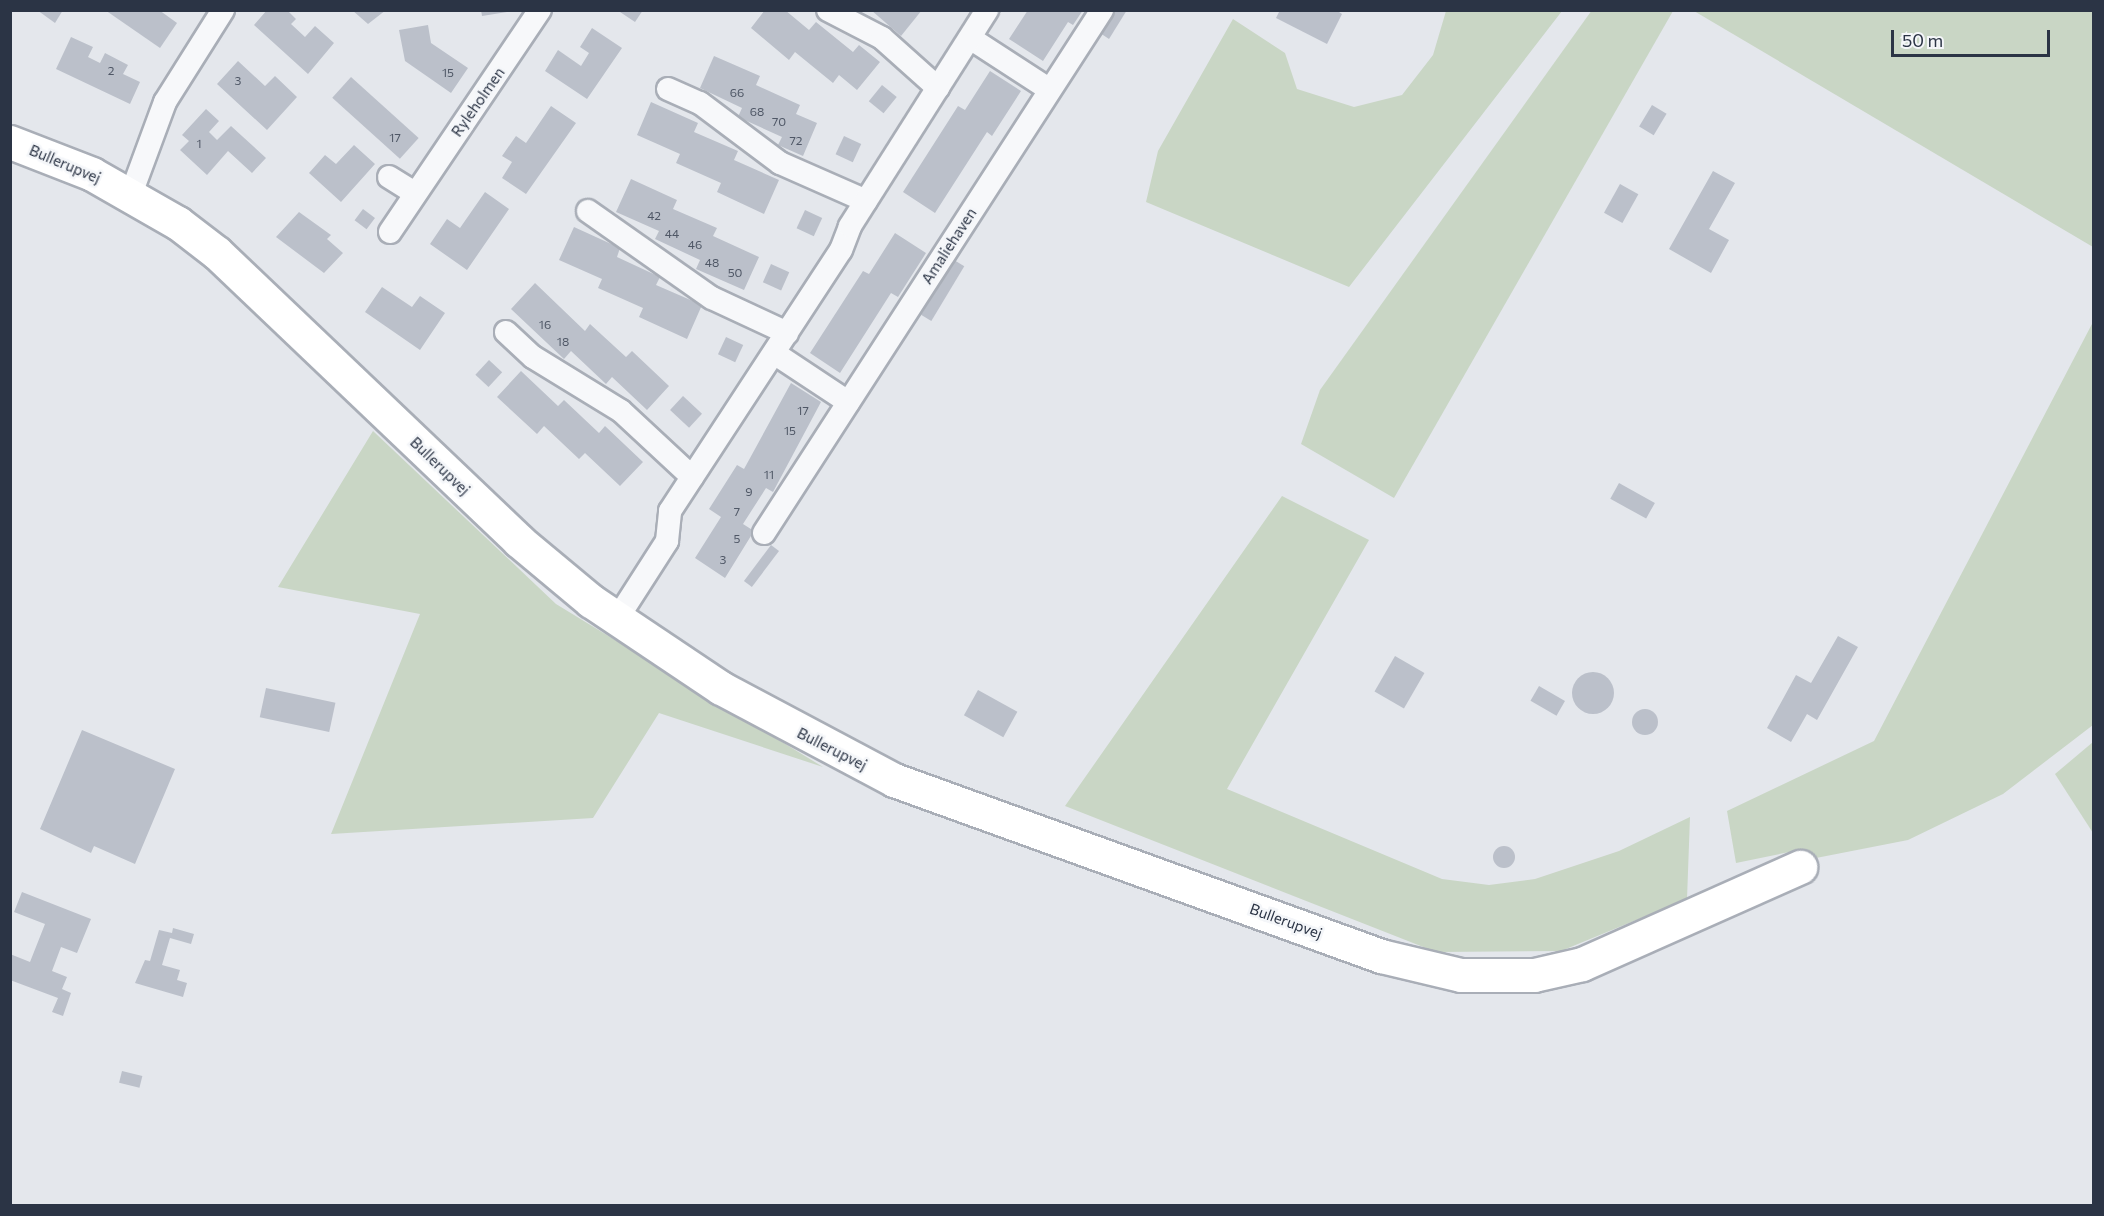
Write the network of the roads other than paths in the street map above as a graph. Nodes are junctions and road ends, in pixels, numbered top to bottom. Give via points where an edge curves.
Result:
1 (223, 10) edge
2 (540, 10) edge
3 (828, 10) edge
4 (987, 10) edge
5 (1102, 10) edge
6 (970, 38) junction
7 (938, 88) junction
8 (668, 89) dead end
9 (1050, 90) junction
10 (10, 142) edge
11 (389, 177) dead end
12 (415, 193) junction
13 (131, 194) junction
14 (866, 201) junction
15 (588, 211) dead end
16 (390, 232) dead end
17 (506, 332) dead end
18 (787, 333) junction
19 (774, 353) junction
20 (848, 402) junction
21 (692, 477) junction
22 (764, 533) dead end
23 (617, 619) junction
24 (1800, 867) dead end

1 - 13 street via 165,102
2 - 12 street, Ryleholmen
3 - 7 street via 882,38
4 - 6 street
5 - 9 street, Amaliehaven
6 - 7 street
6 - 9 street
7 - 14 street
8 - 14 street via 700,103 780,163
9 - 20 street, Amaliehaven
10 - 13 street, Bullerupvej
11 - 12 street
12 - 16 street, Ryleholmen
13 - 23 street, Bullerupvej via 217,253 519,541
14 - 18 street
15 - 18 street via 712,297
17 - 21 street via 533,357 621,411
18 - 19 street
19 - 20 street
19 - 21 street
20 - 22 street, Amaliehaven
21 - 23 street via 670,511 667,541
23 - 24 street, Bullerupvej via 721,688 894,780 1422,968 1500,976 1582,964

